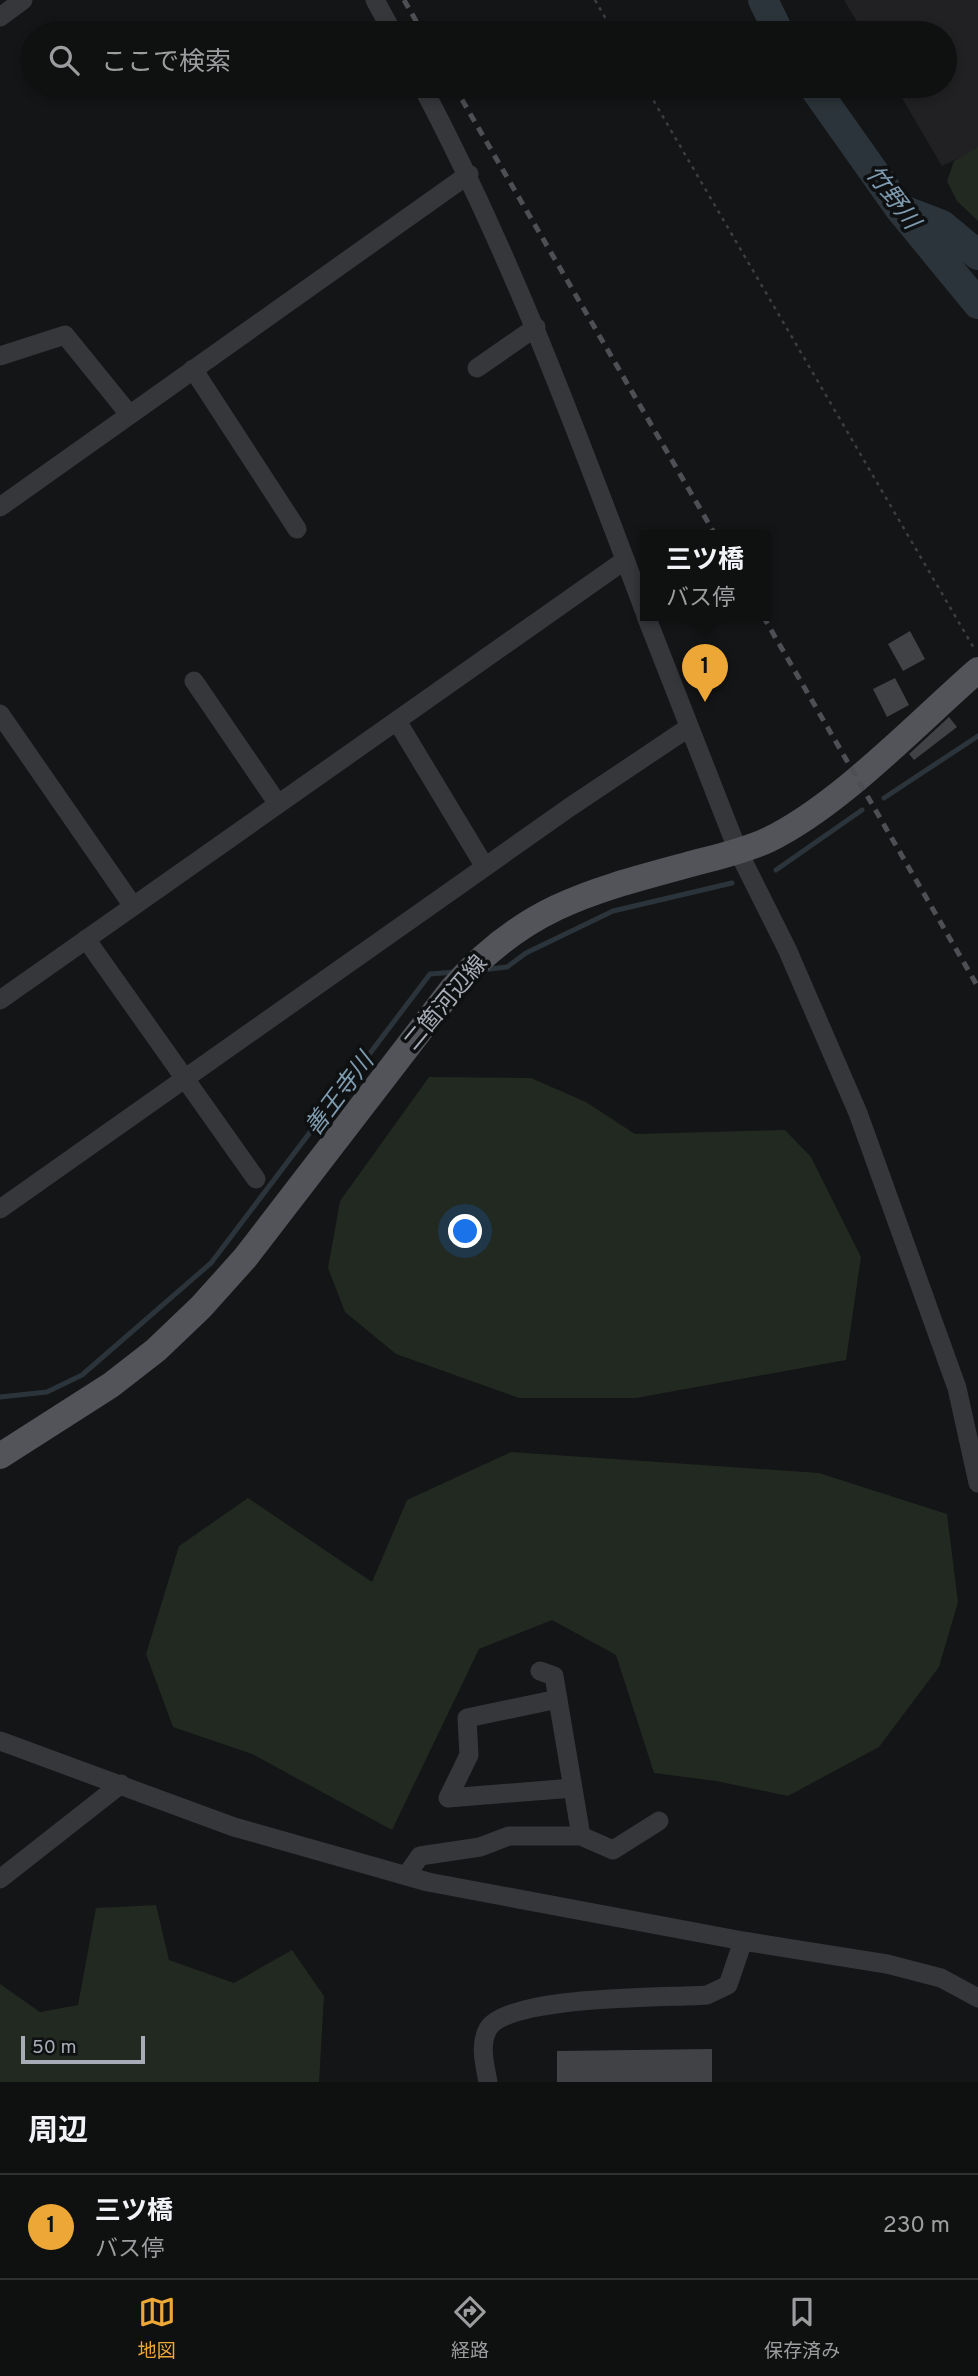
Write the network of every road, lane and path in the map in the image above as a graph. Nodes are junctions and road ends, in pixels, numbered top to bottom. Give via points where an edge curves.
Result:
1 (23, 0) edge
2 (375, 0) edge
3 (595, 0) edge
4 (0, 17) edge
5 (386, 21) edge
6 (607, 21) edge
7 (428, 98) edge
8 (652, 98) edge
9 (469, 174) junction
10 (536, 327) junction
11 (0, 356) edge
12 (477, 368) dead end
13 (193, 369) junction
14 (129, 414) junction
15 (0, 507) edge
16 (297, 529) dead end
17 (625, 560) junction
18 (640, 599) edge
19 (648, 621) edge
20 (978, 656) edge
21 (978, 670) edge
22 (194, 681) dead end
23 (0, 714) edge
24 (397, 721) junction
25 (688, 728) junction
26 (278, 804) junction
27 (737, 851) junction
28 (485, 867) junction
29 (134, 906) junction
30 (86, 939) junction
31 (0, 1000) edge
32 (184, 1079) junction
33 (256, 1179) dead end
34 (0, 1209) edge
35 (0, 1455) edge
36 (978, 1483) edge
37 (540, 1671) dead end
38 (558, 1699) junction
39 (0, 1741) edge
40 (121, 1784) junction
41 (573, 1787) junction
42 (659, 1821) dead end
43 (581, 1836) junction
44 (406, 1876) junction
45 (0, 1879) edge
46 (743, 1941) junction
47 (978, 1998) edge
48 (488, 2082) edge

1 - 4 street
2 - 5 street
3 - 6 path
7 - 9 street
8 - 20 path
9 - 10 street
9 - 13 street
10 - 12 street
10 - 17 street
11 - 14 street via 65,335
13 - 14 street
13 - 16 street
14 - 15 street
17 - 18 street
17 - 24 street
19 - 25 street
21 - 27 main road, 二箇河辺線 via 833,798 796,825
22 - 26 street
23 - 29 street
24 - 26 street
24 - 28 street
25 - 27 street
25 - 28 street
26 - 29 street
27 - 35 main road, 二箇河辺線 via 566,900 503,938 452,989 245,1258 201,1307 111,1385
27 - 36 street via 787,949 859,1113 957,1388
28 - 32 street
29 - 30 street
30 - 31 street
30 - 32 street
32 - 33 street
32 - 34 street
37 - 38 street via 554,1676
38 - 41 street
38 - 41 street via 467,1718 469,1755 448,1798
39 - 40 street
40 - 44 street via 234,1827
40 - 45 street
41 - 43 street
42 - 43 street via 613,1850
43 - 44 street via 509,1836 480,1847 419,1856
44 - 46 street
46 - 47 street via 887,1964 941,1978
46 - 48 street via 728,1985 707,1996 543,2004 503,2016 489,2026 484,2038

